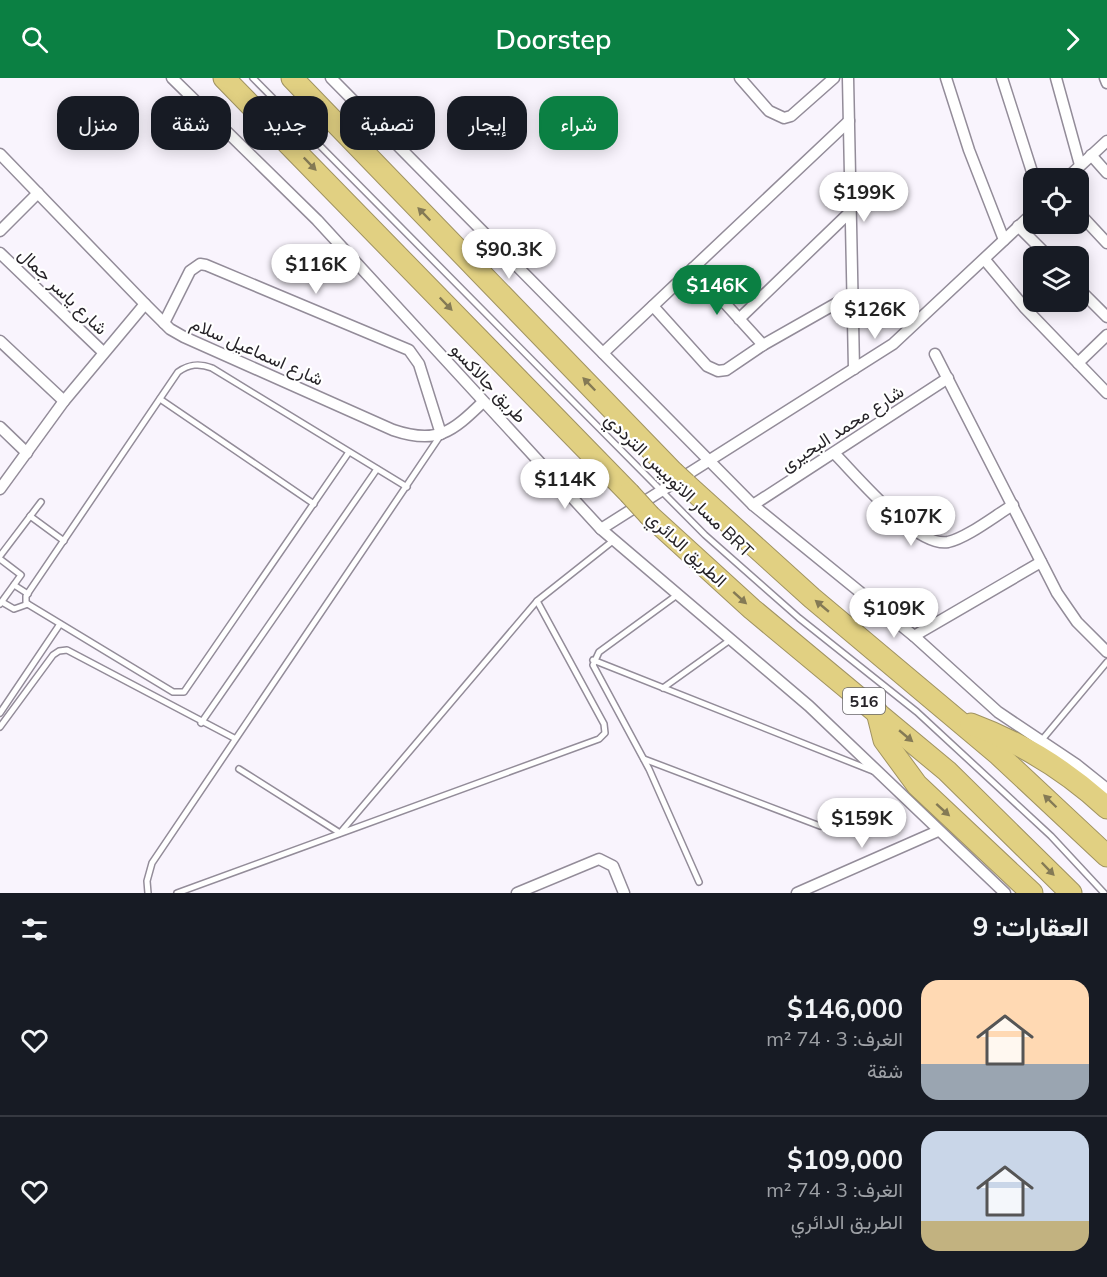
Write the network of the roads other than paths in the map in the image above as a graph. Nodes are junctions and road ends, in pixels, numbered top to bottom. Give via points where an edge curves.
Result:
1 (172, 78) edge
2 (224, 78) edge
3 (254, 78) edge
4 (292, 78) edge
5 (331, 78) edge
6 (740, 78) edge
7 (834, 78) edge
8 (848, 78) edge
9 (946, 78) edge
10 (1002, 78) edge
11 (1056, 78) edge
12 (1106, 78) edge
13 (1107, 83) edge
14 (849, 121) junction
15 (1107, 141) edge
16 (0, 154) edge
17 (1091, 155) junction
18 (1080, 165) junction
19 (1031, 168) edge
20 (1077, 168) edge
21 (1107, 173) edge
22 (38, 193) junction
23 (850, 212) junction
24 (1023, 222) edge
25 (1089, 224) edge
26 (1018, 226) junction
27 (0, 231) edge
28 (1004, 240) junction
29 (1107, 243) edge
30 (1038, 246) edge
31 (0, 254) edge
32 (985, 260) junction
33 (693, 268) junction
34 (851, 295) junction
35 (1089, 299) edge
36 (145, 304) junction
37 (653, 306) junction
38 (1107, 317) edge
39 (739, 319) junction
40 (164, 323) junction
41 (1107, 335) edge
42 (0, 341) edge
43 (763, 345) junction
44 (103, 352) junction
45 (603, 353) junction
46 (935, 354) dead end
47 (1078, 363) junction
48 (854, 369) junction
49 (948, 378) junction
50 (1107, 393) edge
51 (160, 399) junction
52 (64, 401) junction
53 (483, 402) junction
54 (0, 427) edge
55 (441, 434) junction
56 (350, 452) junction
57 (27, 453) junction
58 (834, 453) junction
59 (709, 460) junction
60 (377, 469) junction
61 (407, 487) junction
62 (0, 489) edge
63 (41, 502) dead end
64 (314, 504) junction
65 (753, 505) junction
66 (1013, 505) junction
67 (30, 516) junction
68 (601, 529) junction
69 (614, 540) junction
70 (64, 541) junction
71 (0, 557) edge
72 (1041, 562) junction
73 (14, 585) junction
74 (28, 594) junction
75 (677, 595) junction
76 (537, 601) junction
77 (1, 603) edge
78 (28, 604) junction
79 (60, 624) junction
80 (914, 636) junction
81 (730, 640) junction
82 (1107, 652) edge
83 (593, 660) junction
84 (1107, 662) edge
85 (663, 688) junction
86 (877, 712) junction
87 (0, 713) edge
88 (957, 718) junction
89 (201, 723) junction
90 (0, 727) edge
91 (234, 738) junction
92 (1040, 742) junction
93 (644, 759) junction
94 (239, 769) dead end
95 (880, 774) junction
96 (1107, 789) edge
97 (1107, 808) edge
98 (820, 826) dead end
99 (938, 831) junction
100 (340, 833) junction
101 (1107, 856) edge
102 (699, 882) dead end
103 (536, 890) edge
104 (148, 893) edge
105 (177, 893) edge
106 (517, 893) edge
107 (624, 893) edge
108 (797, 893) edge
109 (1005, 893) edge
110 (1032, 893) edge
111 (1071, 893) edge
112 (1104, 893) edge

1 - 53 street, طريق جالاكسو via 317,220
2 -> 86 highway, الطريق الدائري / 516, bridge via 650,516 752,609
3 - 112 lane, مسار الاتوبيس الترددي BRT via 705,535 799,618 917,712 1051,836
88 -> 4 highway, 516 via 812,598 680,478
5 - 45 street
6 - 7 street via 769,111 784,117 791,116
8 - 14 street
9 - 28 street
10 - 19 street
11 - 18 street
12 - 13 street
14 - 23 street
14 - 33 street
15 - 17 street
16 - 22 street, شارع اسماعيل سلام
17 - 18 street
17 - 21 street
18 - 20 street
22 - 27 street
22 - 36 street, شارع اسماعيل سلام
23 - 34 street
23 - 39 street
24 - 26 street
25 - 29 street
26 - 28 street
26 - 30 street
28 - 32 street
31 - 44 street, شارع ياسر جمال
32 - 47 street
32 - 48 street via 893,344
33 - 37 street
33 - 39 street
34 - 43 street
34 - 48 street
35 - 38 street
36 - 40 street, شارع اسماعيل سلام
36 - 44 street
37 - 43 street via 708,366 718,371 726,370
37 - 45 street
39 - 43 street
40 - 55 street, شارع اسماعيل سلام via 184,337 393,430 417,437
40 - 55 street via 190,271 194,266 206,265 409,350 419,364
41 - 47 street
42 - 52 street
44 - 52 street
45 - 59 street
46 - 49 street
47 - 50 street
48 - 59 street
49 - 58 street, شارع محمد البحيرى
49 - 66 street
51 - 56 lane via 183,368 207,366
51 - 64 lane
51 - 70 lane
52 - 57 street
53 - 55 street, شارع اسماعيل سلام via 458,426
53 - 68 street, طريق جالاكسو
54 - 57 street
55 - 61 lane
56 - 60 lane
56 - 64 lane
57 - 62 street
58 - 65 street, شارع محمد البحيرى
58 - 66 street via 893,514 918,534 938,543 953,541
59 - 65 street
59 - 68 street
60 - 61 lane
60 - 89 lane
61 - 91 lane
63 - 67 lane
64 - 79 lane via 184,692 173,692
65 - 80 street
66 - 72 street
67 - 70 lane
67 - 71 lane
68 - 69 street, طريق جالاكسو
69 - 75 street, طريق جالاكسو
69 - 76 lane
70 - 74 lane
71 - 73 lane via 20,572
72 - 80 street
72 - 82 street via 1072,615
73 - 74 lane
73 - 77 lane
74 - 78 lane
75 - 81 street, طريق جالاكسو
75 - 83 lane
76 - 100 lane
76 - 100 lane via 604,724 605,733 599,739
77 - 78 lane via 14,609
78 - 79 lane
79 - 87 lane
80 - 92 street via 998,712
81 - 85 lane
81 - 95 street, طريق جالاكسو
83 - 85 lane
83 - 93 lane
84 - 92 lane
85 - 95 lane
86 -> 110 highway via 885,740 907,774
86 -> 111 highway, الطريق الدائري / 516 via 981,803
88 - 97 highway via 994,732 1060,769
101 -> 88 highway, 516
89 - 90 lane via 72,651 63,650 53,655
89 - 91 lane
91 - 104 lane via 152,863
92 - 96 street
93 - 98 lane
93 - 102 lane
94 - 100 lane
95 - 99 street, طريق جالاكسو
99 - 108 street
99 - 109 street, طريق جالاكسو
100 - 105 lane
103 - 106 street
103 - 107 street via 599,859 613,866

